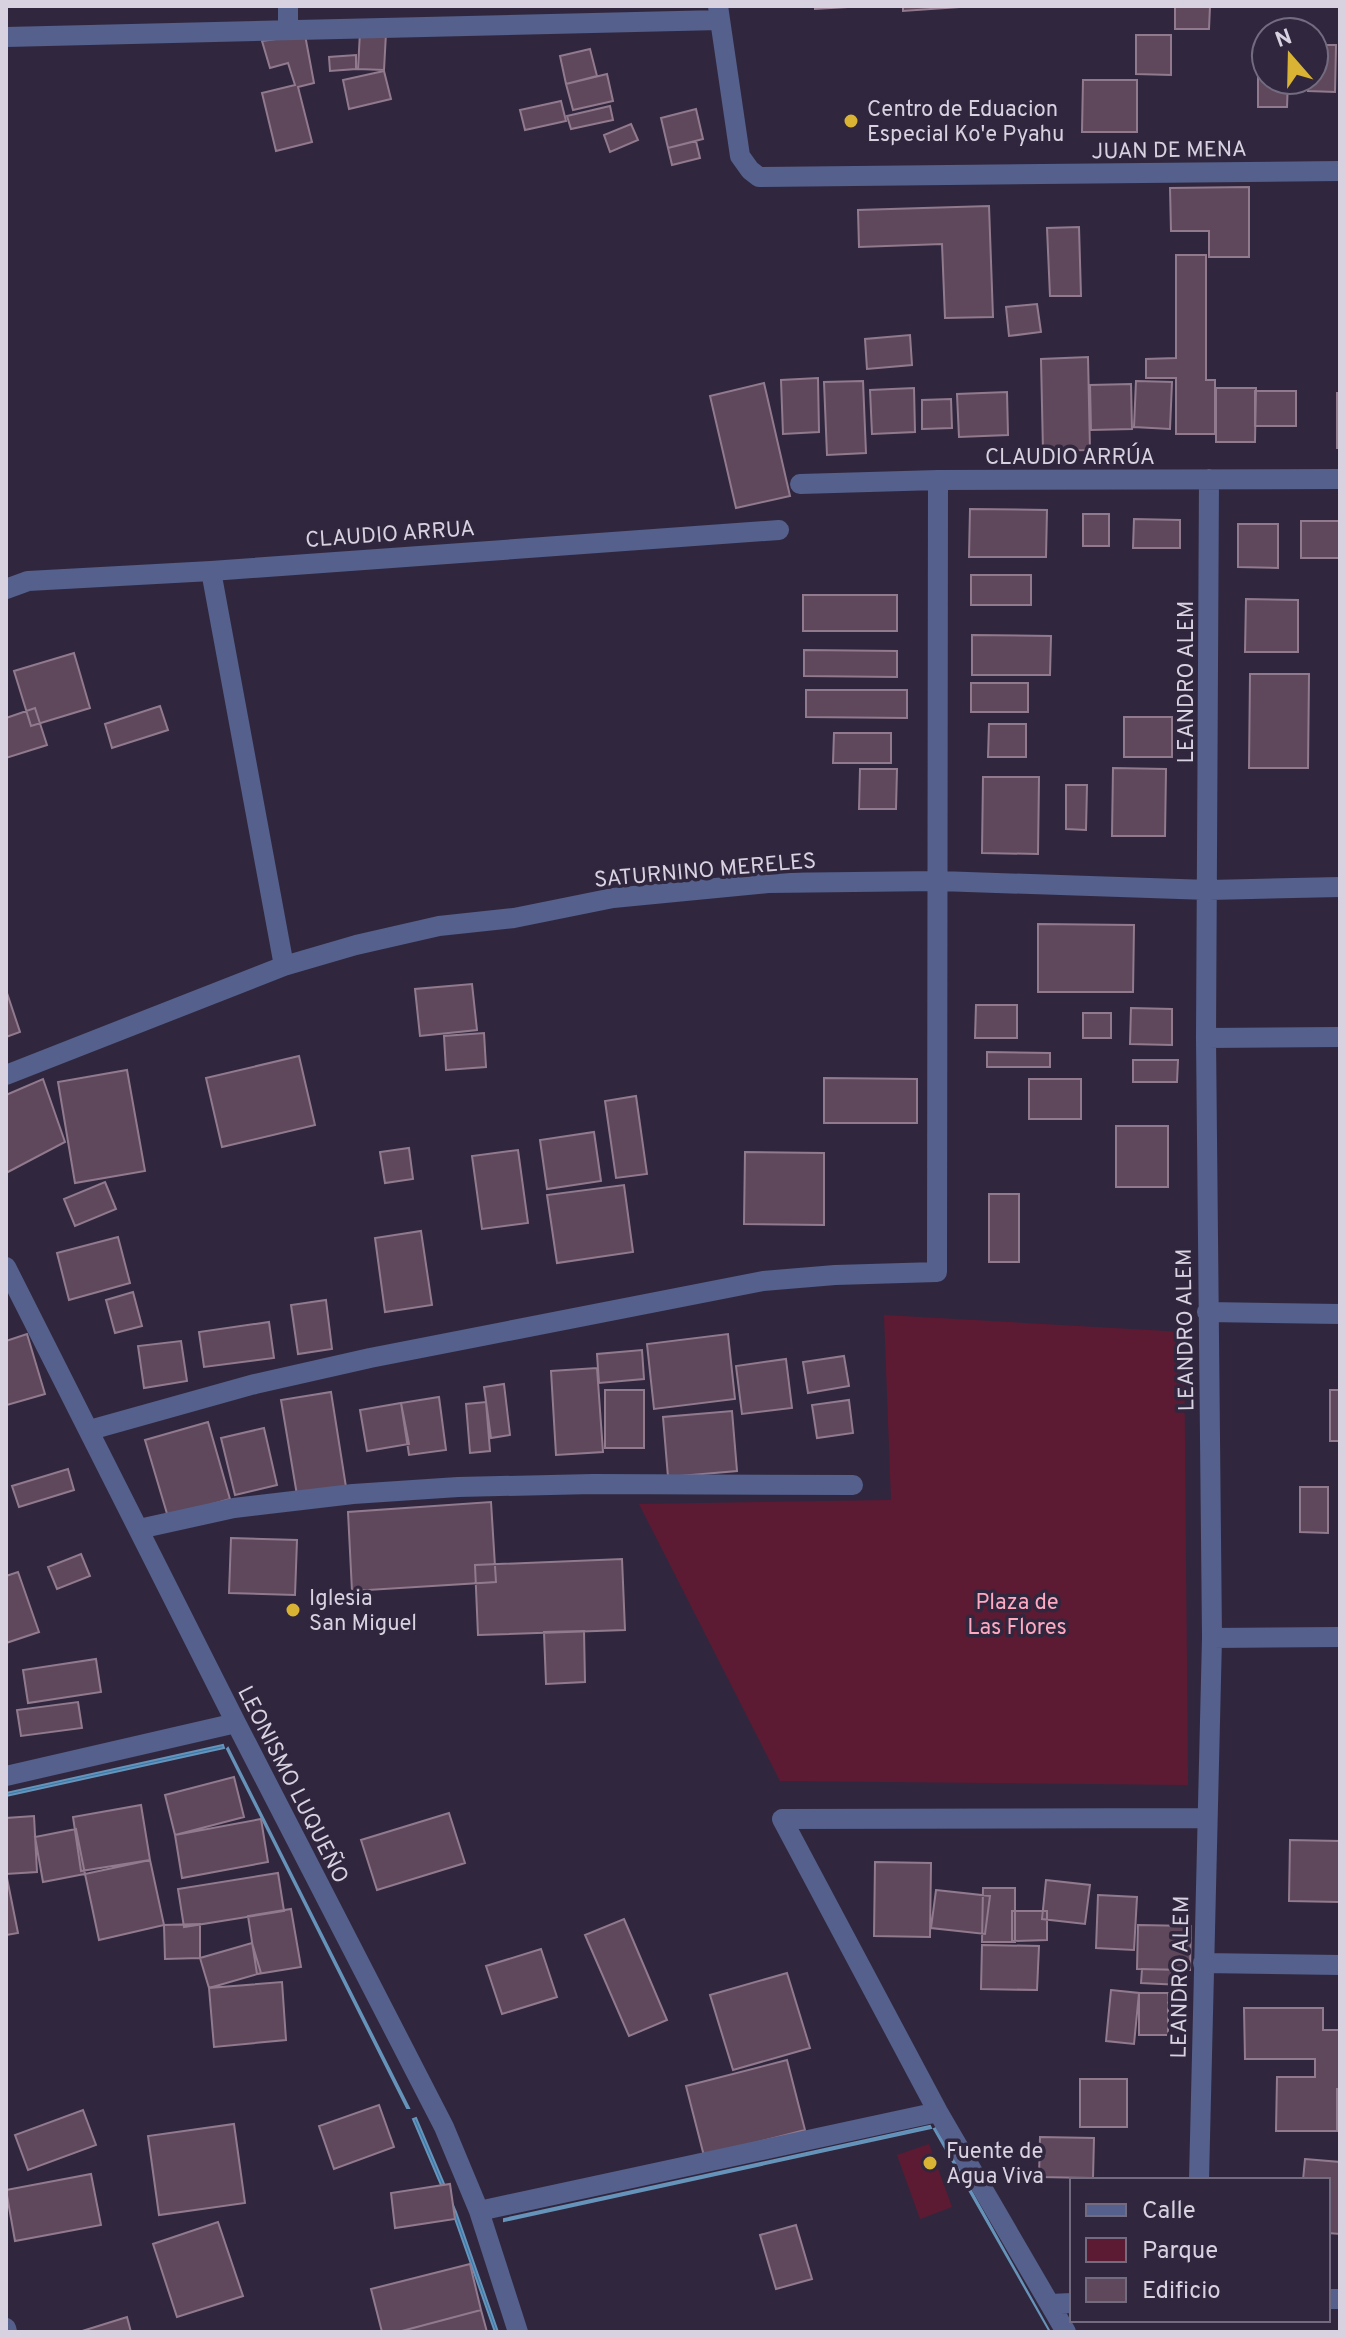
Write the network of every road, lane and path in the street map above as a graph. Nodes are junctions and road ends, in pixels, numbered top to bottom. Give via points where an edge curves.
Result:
1 (288, 6) edge
2 (719, 13) edge
3 (288, 30) junction
4 (6, 37) edge
5 (1340, 171) edge
6 (1209, 479) junction
7 (1340, 479) edge
8 (938, 480) junction
9 (800, 484) dead end
10 (779, 530) dead end
11 (211, 571) junction
12 (6, 589) edge
13 (939, 881) junction
14 (1340, 887) edge
15 (1209, 890) junction
16 (284, 966) junction
17 (1340, 1037) edge
18 (1206, 1038) junction
19 (6, 1075) edge
20 (6, 1267) edge
21 (15, 1302) edge
22 (1207, 1312) junction
23 (1340, 1314) edge
24 (90, 1430) junction
25 (853, 1485) dead end
26 (139, 1529) junction
27 (1340, 1637) edge
28 (1212, 1638) junction
29 (236, 1723) junction
30 (6, 1776) edge
31 (1207, 1818) junction
32 (1203, 1963) junction
33 (1340, 1965) edge
34 (938, 2112) junction
35 (1199, 2178) edge
36 (479, 2211) junction
37 (1070, 2303) edge
38 (1050, 2304) junction
39 (518, 2332) edge
40 (1066, 2332) edge

1 - 3 street
2 - 3 street
2 - 5 street, JUAN DE MENA via 740,156 759,177
3 - 4 street
6 - 7 street, CLAUDIO ARRÚA
6 - 8 street, CLAUDIO ARRÚA
6 - 15 street, LEANDRO ALEM
8 - 9 street, CLAUDIO ARRÚA
8 - 13 street
10 - 11 street, CLAUDIO ARRUA
11 - 12 street, CLAUDIO ARRUA via 28,581
11 - 16 street
13 - 15 street, SATURNINO MERELES
13 - 16 street, SATURNINO MERELES via 768,883 613,898 514,918 439,926
13 - 24 street via 937,1272 763,1281 370,1358
14 - 15 street, SATURNINO MERELES
15 - 18 street, LEANDRO ALEM
16 - 19 street, SATURNINO MERELES
17 - 18 street
18 - 22 street, LEANDRO ALEM
20 - 21 street, LEONISMO LUQUEÑO
21 - 24 street, LEONISMO LUQUEÑO
22 - 23 street
22 - 28 street, LEANDRO ALEM
24 - 26 street, LEONISMO LUQUEÑO
25 - 26 street via 458,1487 234,1508
26 - 29 street, LEONISMO LUQUEÑO
27 - 28 street
28 - 31 street, LEANDRO ALEM
29 - 30 street
29 - 36 street, LEONISMO LUQUEÑO via 444,2127
31 - 32 street, LEANDRO ALEM
31 - 34 street via 782,1819
32 - 33 street
32 - 35 street, LEANDRO ALEM
34 - 36 street
34 - 38 street
36 - 39 street, LEONISMO LUQUEÑO
37 - 38 street
38 - 40 street

